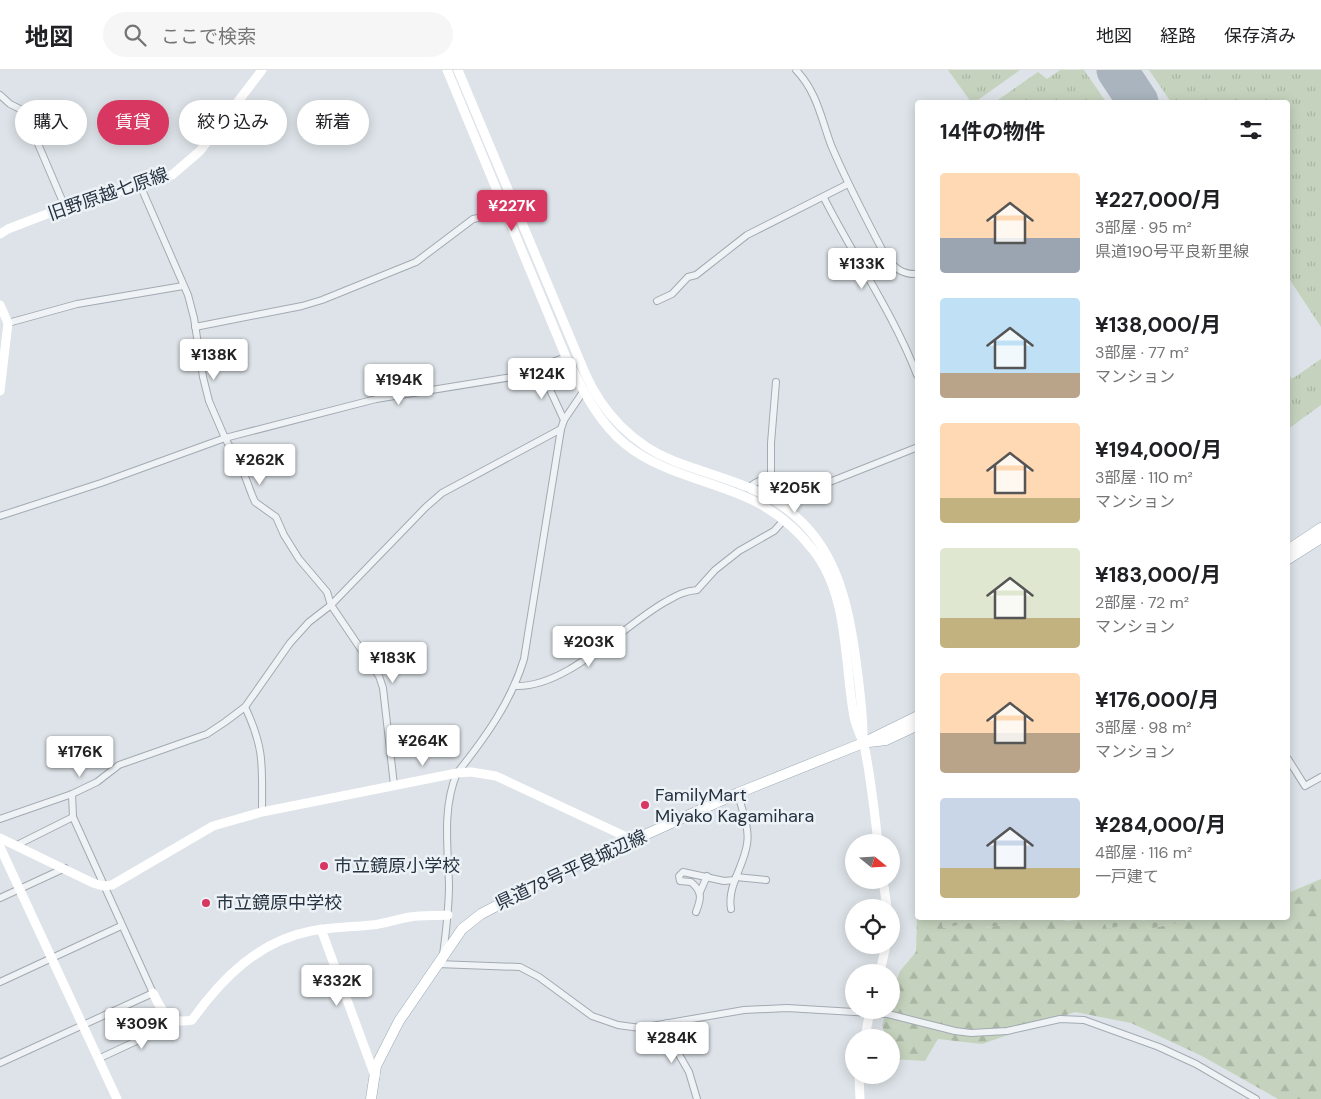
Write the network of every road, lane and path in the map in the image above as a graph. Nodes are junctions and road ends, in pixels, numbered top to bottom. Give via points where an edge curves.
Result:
1 (262, 70) edge
2 (447, 70) edge
3 (458, 70) edge
4 (796, 70) edge
5 (0, 95) edge
6 (140, 184) junction
7 (848, 184) junction
8 (824, 198) junction
9 (65, 208) junction
10 (506, 212) junction
11 (0, 234) edge
12 (915, 274) edge
13 (183, 286) junction
14 (657, 301) dead end
15 (0, 305) edge
16 (8, 323) junction
17 (195, 327) junction
18 (566, 357) junction
19 (540, 368) junction
20 (915, 371) edge
21 (776, 382) dead end
22 (586, 387) junction
23 (0, 391) edge
24 (564, 420) junction
25 (561, 429) junction
26 (225, 438) junction
27 (915, 448) edge
28 (771, 476) junction
29 (748, 488) junction
30 (0, 516) edge
31 (784, 520) junction
32 (1321, 528) edge
33 (1321, 538) edge
34 (1290, 549) edge
35 (1290, 558) edge
36 (331, 605) junction
37 (515, 686) junction
38 (244, 707) junction
39 (915, 717) edge
40 (915, 726) edge
41 (863, 743) junction
42 (1290, 762) edge
43 (457, 773) junction
44 (1321, 777) edge
45 (394, 785) junction
46 (738, 793) junction
47 (72, 794) junction
48 (262, 812) junction
49 (73, 817) junction
50 (0, 819) edge
51 (877, 834) edge
52 (0, 838) edge
53 (633, 840) junction
54 (17, 845) junction
55 (1, 852) edge
56 (64, 868) junction
57 (707, 876) junction
58 (736, 878) junction
59 (766, 880) dead end
60 (104, 886) junction
61 (20, 889) junction
62 (700, 892) junction
63 (0, 898) edge
64 (732, 909) dead end
65 (696, 912) dead end
66 (448, 915) junction
67 (121, 926) junction
68 (321, 930) junction
69 (50, 958) junction
70 (440, 960) junction
71 (0, 982) edge
72 (153, 993) junction
73 (845, 1011) edge
74 (900, 1017) edge
75 (174, 1020) junction
76 (667, 1023) junction
77 (82, 1025) junction
78 (98, 1059) junction
79 (0, 1062) edge
80 (375, 1076) junction
81 (859, 1084) edge
82 (117, 1099) edge
83 (372, 1099) edge
84 (697, 1099) edge
85 (860, 1099) edge
86 (1256, 1099) edge

1 - 6 main road, 旧野原越七原線 via 200,151 172,175
2 - 10 main road
3 - 22 main road
4 - 7 street via 819,105
5 - 9 street via 24,111
6 - 9 main road, 旧野原越七原線
6 - 13 street
7 - 8 street
7 - 12 street via 893,266 902,272
8 - 14 street via 747,235 696,275 688,277 672,294
8 - 20 street via 891,319
9 - 11 main road, 旧野原越七原線
10 - 17 street via 473,219 416,262 322,300
10 - 18 main road
13 - 16 street via 77,304
13 - 17 street
15 - 16 main road
16 - 23 main road
17 - 26 street via 205,389
18 - 19 street
18 - 22 main road
19 - 24 street
19 - 26 street via 512,377 376,399
21 - 28 street
22 - 24 street
22 - 29 main road via 610,415 644,445 675,462
22 - 31 main road via 601,419 617,436 651,461 753,500
24 - 25 street
25 - 36 street via 442,493
25 - 37 street via 524,658
26 - 30 street
26 - 36 street via 256,502 276,517 299,559 327,592
27 - 28 street via 827,483 811,485
28 - 29 street
29 - 41 main road via 798,518 813,533 836,572 853,638 863,714
31 - 37 street via 774,531 714,570 697,590 686,591 648,611 599,650 542,683
31 - 41 main road via 813,550 830,581 840,617 855,718
32 - 34 main road
33 - 35 main road
36 - 38 street via 308,622 290,643
36 - 45 street via 379,676
37 - 43 street via 509,700
38 - 47 street via 207,734 119,765 98,782
38 - 48 street via 257,732 262,755
39 - 41 main road, 県道78号平良城辺線
40 - 41 main road, 県道78号平良城辺線 via 886,740
41 - 46 main road, 県道78号平良城辺線
41 - 51 main road
42 - 44 street via 1305,786
43 - 45 main road
43 - 53 main road via 496,776
43 - 66 street via 448,812
45 - 48 main road
46 - 53 main road, 県道78号平良城辺線
46 - 58 street via 747,844
47 - 49 street
47 - 50 street
48 - 60 main road via 213,826 112,885
49 - 54 street
49 - 60 street
52 - 54 main road
53 - 70 main road, 県道78号平良城辺線 via 488,910 462,929
54 - 56 main road
55 - 61 main road
56 - 60 main road
56 - 61 street
57 - 58 street via 724,881
57 - 62 street
57 - 62 street via 683,872 679,876 680,881 691,882
58 - 59 street
58 - 64 street via 729,898
60 - 67 street
61 - 63 street
61 - 69 main road
62 - 65 street
66 - 68 main road via 413,916 376,925
66 - 70 street
67 - 69 street
67 - 72 street
68 - 75 main road via 290,937 255,952 207,999 192,1020
68 - 80 main road
69 - 71 street
69 - 77 main road
70 - 76 street via 520,967 592,1016 618,1025 640,1028
70 - 80 main road, 県道78号平良城辺線 via 399,1021 376,1066
72 - 75 main road via 163,1014
72 - 77 street
73 - 76 street via 760,1009
74 - 86 street via 971,1033 1007,1031 1060,1019 1084,1020 1160,1047
75 - 78 street
76 - 84 street
77 - 78 main road
77 - 79 street
78 - 82 main road
80 - 83 main road, 県道78号平良城辺線
81 - 85 main road

